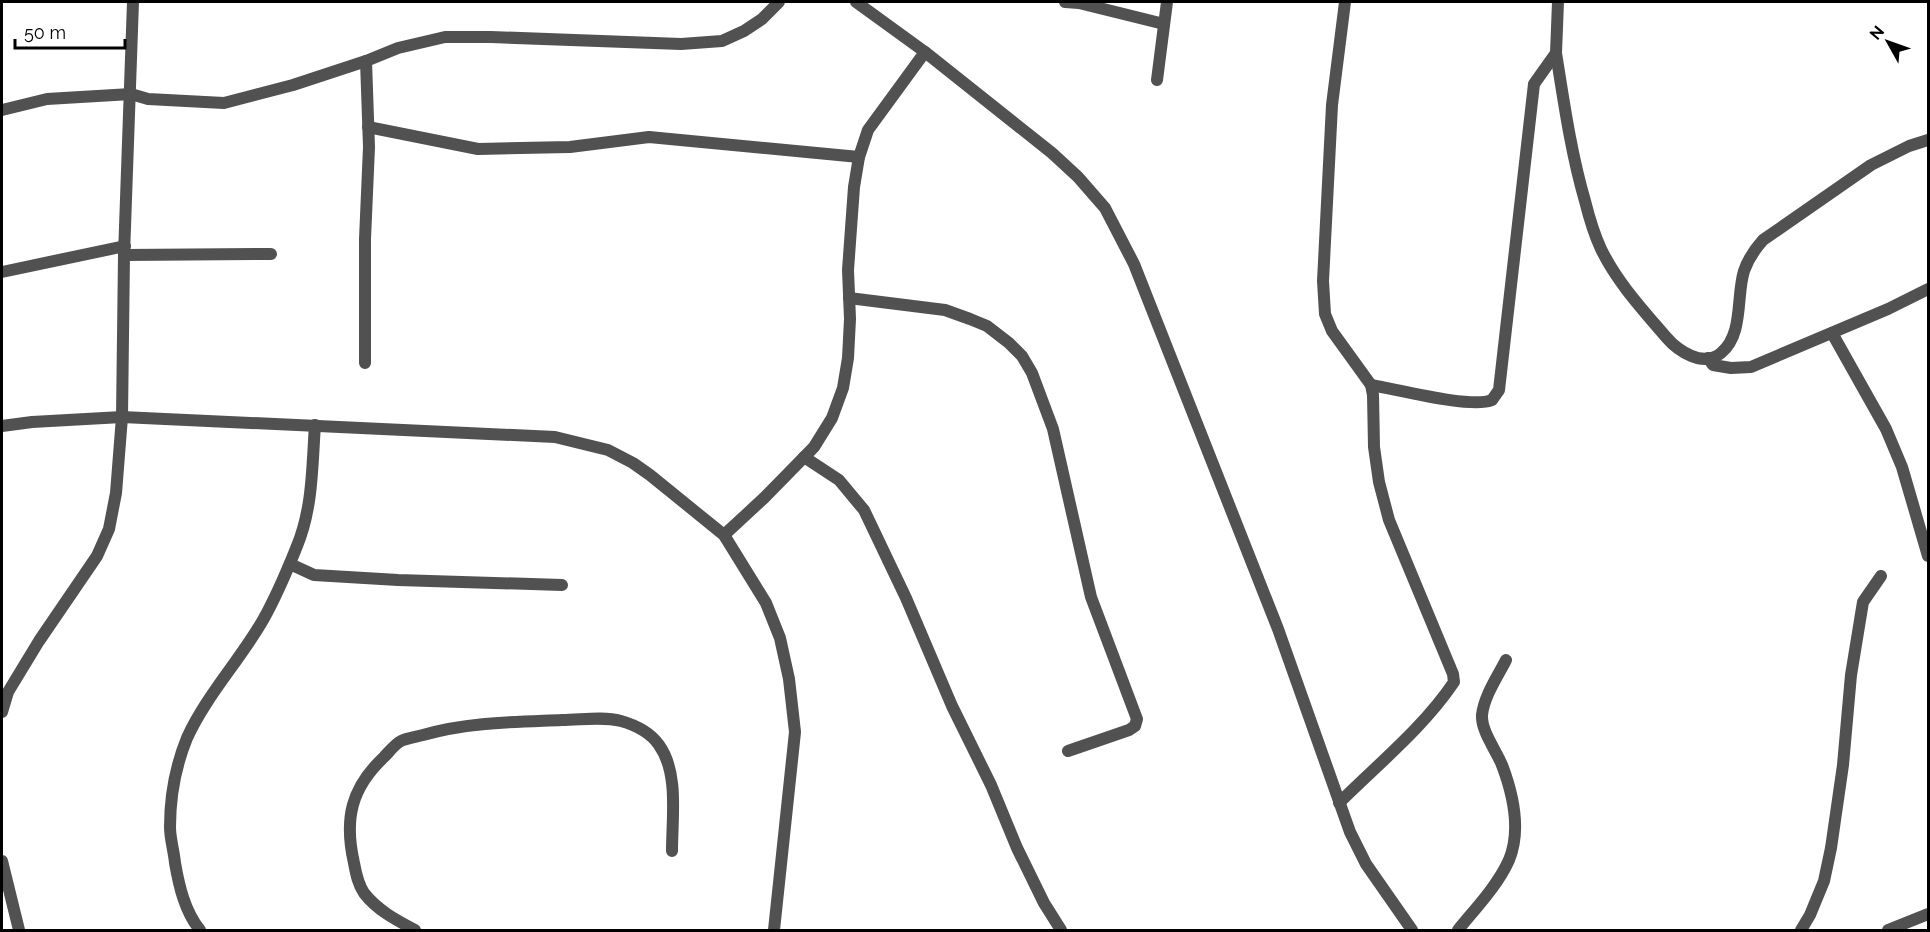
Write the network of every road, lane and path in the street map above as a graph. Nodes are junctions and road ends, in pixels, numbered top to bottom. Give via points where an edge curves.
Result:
1 (133, 2) edge
2 (779, 2) edge
3 (856, 2) edge
4 (1065, 2) edge
5 (1167, 2) edge
6 (1345, 2) edge
7 (1558, 2) edge
8 (1164, 24) junction
9 (925, 52) junction
10 (1556, 53) junction
11 (366, 61) junction
12 (1157, 80) dead end
13 (131, 94) junction
14 (2, 110) edge
15 (368, 127) junction
16 (1929, 140) edge
17 (859, 157) junction
18 (125, 250) junction
19 (271, 254) dead end
20 (2, 272) edge
21 (1929, 289) edge
22 (849, 298) junction
23 (1832, 333) junction
24 (1708, 358) junction
25 (365, 363) dead end
26 (1371, 385) junction
27 (122, 417) junction
28 (315, 425) junction
29 (2, 426) edge
30 (804, 457) junction
31 (724, 535) junction
32 (1929, 556) edge
33 (290, 564) junction
34 (1881, 576) dead end
35 (562, 585) dead end
36 (1506, 660) dead end
37 (2, 712) edge
38 (1068, 751) dead end
39 (1339, 803) junction
40 (672, 851) dead end
41 (2, 861) edge
42 (1929, 914) edge
43 (19, 930) edge
44 (200, 930) edge
45 (415, 930) edge
46 (774, 930) edge
47 (1061, 930) edge
48 (1412, 930) edge
49 (1458, 930) edge
50 (1801, 930) edge
51 (1887, 930) edge

1 - 13 street
2 - 11 street via 762,19 722,41 681,44 445,37 398,48
3 - 9 street
4 - 8 street
5 - 8 street
6 - 26 street via 1332,105 1324,314 1336,339
7 - 10 street
8 - 12 street
9 - 17 street via 868,130
9 - 39 street via 1078,177 1120,235 1278,629
10 - 24 street via 1575,166 1600,248 1626,291 1673,345 1699,359
10 - 26 street via 1534,84 1499,390 1492,400 1479,402
11 - 13 street via 224,103 148,99
11 - 15 street
13 - 14 street via 47,99
13 - 18 street
15 - 17 street via 478,149 570,147 649,138
15 - 25 street
16 - 24 street via 1871,165 1763,240 1744,271 1730,343 1720,355
17 - 22 street
18 - 19 street
18 - 20 street
18 - 27 street
21 - 23 street
22 - 30 street via 843,388 832,418
22 - 38 street via 945,310 970,319 1009,343 1032,372 1053,429 1091,597 1137,719 1129,730
23 - 24 street via 1750,367 1731,368 1713,364
23 - 32 street via 1886,429
26 - 39 street via 1374,447 1389,520 1454,682 1418,726
27 - 28 street
27 - 29 street
27 - 37 street via 109,529 97,556 8,692
28 - 31 street via 555,437 608,450 650,475
28 - 33 street via 308,512
30 - 31 street
30 - 47 street via 839,480 864,510 1017,848
31 - 46 street via 766,603 780,638 789,679 795,732
33 - 35 street via 314,575
33 - 44 street via 263,619 188,737 179,763 170,829 184,900
34 - 50 street via 1863,602 1831,848 1824,881
36 - 49 street via 1482,717 1509,786 1515,819 1513,843 1499,876
39 - 48 street via 1366,864
40 - 45 street via 672,777 658,743 635,726 602,719 496,723 441,730 401,741 362,783 350,810 348,839 364,893 377,907
41 - 43 street
42 - 51 street

